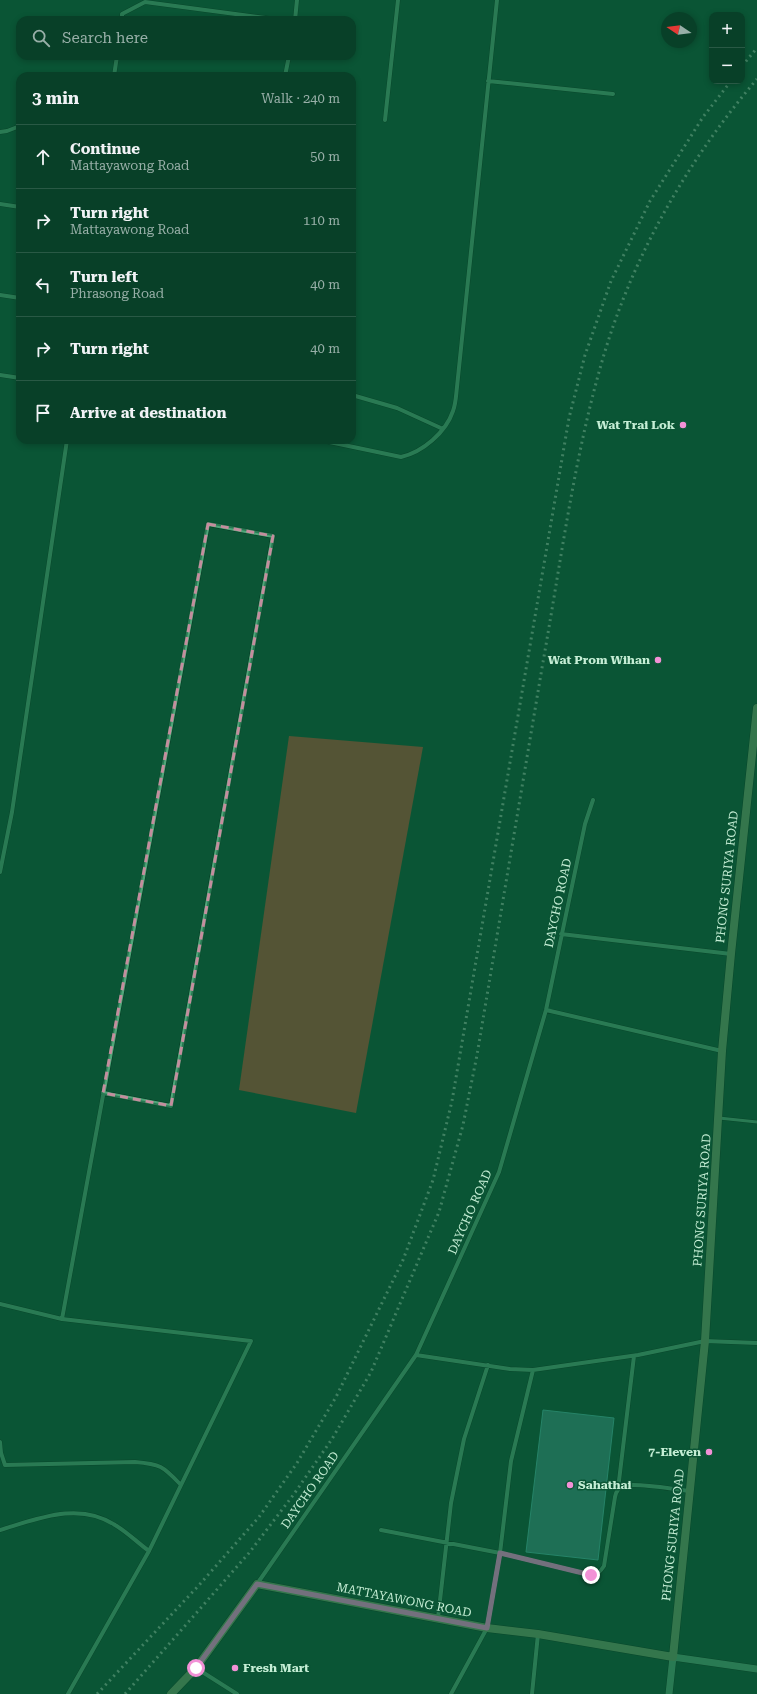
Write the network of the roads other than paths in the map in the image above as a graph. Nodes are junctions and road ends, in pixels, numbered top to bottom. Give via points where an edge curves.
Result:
1 (297, 0) edge
2 (398, 0) edge
3 (497, 0) edge
4 (122, 16) edge
5 (251, 16) edge
6 (295, 16) edge
7 (116, 60) edge
8 (288, 60) edge
9 (115, 72) edge
10 (286, 72) edge
11 (488, 81) junction
12 (613, 94) dead end
13 (385, 120) dead end
14 (16, 127) edge
15 (0, 132) edge
16 (0, 204) edge
17 (16, 206) edge
18 (0, 295) edge
19 (16, 297) edge
20 (0, 374) edge
21 (16, 377) edge
22 (356, 396) edge
23 (443, 428) junction
24 (66, 444) edge
25 (339, 444) edge
26 (757, 708) edge
27 (593, 800) dead end
28 (0, 872) edge
29 (561, 934) junction
30 (731, 954) junction
31 (546, 1010) junction
32 (722, 1051) junction
33 (104, 1093) junction
34 (719, 1118) junction
35 (757, 1122) edge
36 (0, 1304) edge
37 (62, 1319) junction
38 (705, 1341) junction
39 (757, 1343) edge
40 (416, 1355) junction
41 (634, 1356) junction
42 (488, 1365) junction
43 (533, 1370) junction
44 (0, 1442) edge
45 (180, 1484) junction
46 (618, 1489) junction
47 (690, 1491) junction
48 (0, 1530) edge
49 (381, 1530) dead end
50 (447, 1543) junction
51 (149, 1551) junction
52 (500, 1553) junction
53 (257, 1584) junction
54 (438, 1619) junction
55 (487, 1628) junction
56 (538, 1634) junction
57 (673, 1657) junction
58 (196, 1668) junction
59 (757, 1669) edge
60 (68, 1694) edge
61 (171, 1694) edge
62 (237, 1694) edge
63 (451, 1694) edge
64 (532, 1694) edge
65 (669, 1694) edge

1 - 6 street
2 - 13 street
3 - 11 street
4 - 5 street via 145,2
7 - 9 street
8 - 10 street
11 - 12 street
11 - 23 street via 456,402
14 - 15 street
16 - 17 street
18 - 19 street
20 - 21 street
22 - 23 street via 397,408
23 - 25 street via 413,454 401,457
24 - 28 street via 12,812
26 - 30 main road, PHONG SURIYA ROAD
27 - 29 street, DAYCHO ROAD via 585,824
29 - 30 street
29 - 31 street, DAYCHO ROAD
30 - 32 main road, PHONG SURIYA ROAD
31 - 32 street
31 - 40 street, DAYCHO ROAD via 499,1172
32 - 34 main road, PHONG SURIYA ROAD
33 - 33 street via 171,1106 273,536 208,524
33 - 37 street
34 - 35 lane
34 - 38 main road, PHONG SURIYA ROAD
36 - 37 street
37 - 45 street via 251,1341
38 - 39 street
38 - 41 street
38 - 47 main road, PHONG SURIYA ROAD
40 - 42 street
40 - 53 street, DAYCHO ROAD
41 - 43 street
41 - 46 street
42 - 43 street
42 - 50 street via 464,1439 451,1503
43 - 52 street via 511,1461
44 - 45 street via 2,1458 6,1465 147,1463 168,1470
45 - 51 street
46 - 47 street via 635,1485
46 - 52 street via 604,1566 600,1572 591,1575
47 - 57 main road, PHONG SURIYA ROAD
48 - 51 street via 77,1512 115,1524
49 - 50 street
50 - 52 street
50 - 54 street
51 - 60 street
52 - 55 street
53 - 54 main road, MATTAYAWONG ROAD
53 - 58 main road
54 - 55 main road, MATTAYAWONG ROAD
55 - 56 main road, MATTAYAWONG ROAD
55 - 63 street
56 - 57 main road, MATTAYAWONG ROAD
56 - 64 street
57 - 59 street, MATTAYAWONG ROAD
57 - 65 street, PHONG SURIYA ROAD
58 - 61 main road
58 - 62 street

